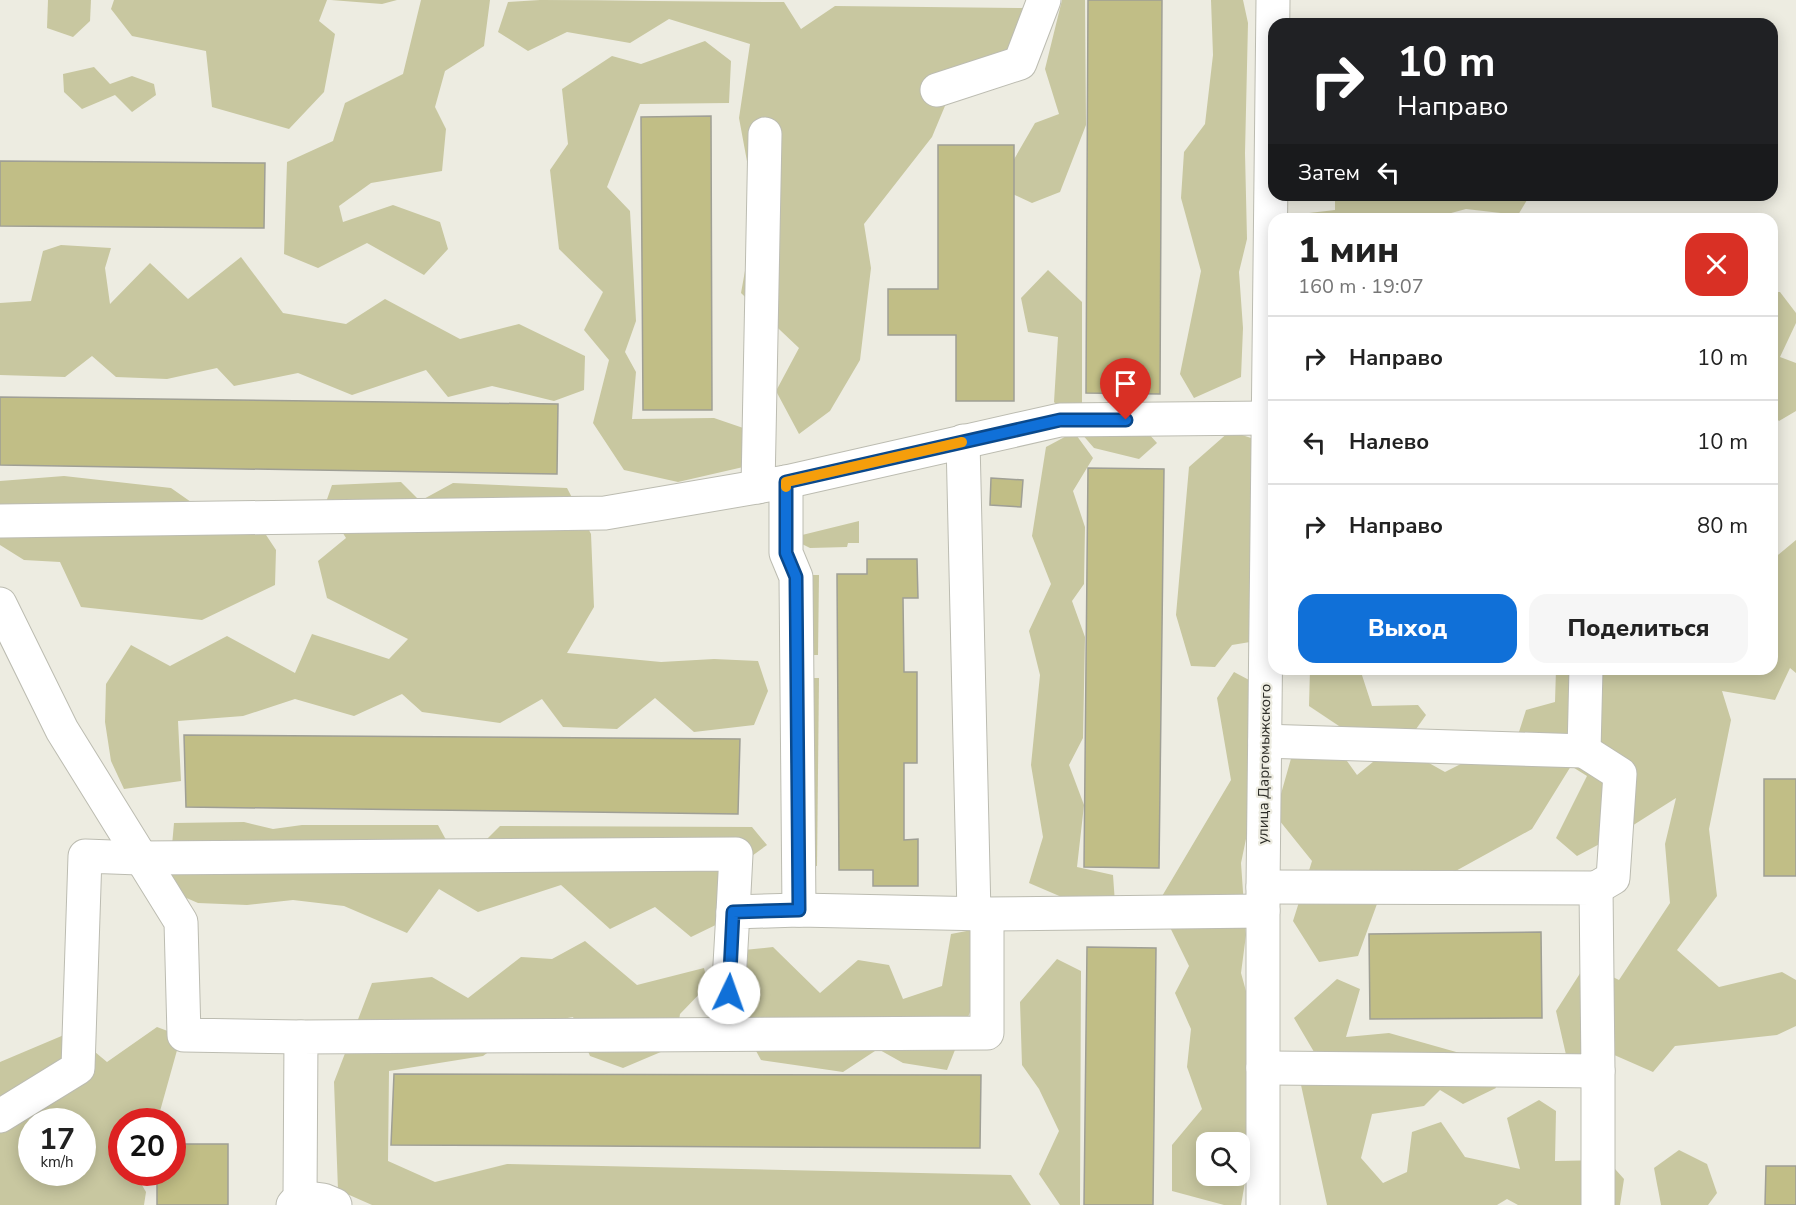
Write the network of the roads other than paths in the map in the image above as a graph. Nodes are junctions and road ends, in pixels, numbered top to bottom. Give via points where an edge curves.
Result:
1 (1044, 0) edge
2 (1273, 0) edge
3 (1273, 18) edge
4 (937, 90) dead end
5 (765, 134) dead end
6 (1268, 418) edge
7 (963, 441) junction
8 (772, 484) junction
9 (0, 521) edge
10 (0, 604) edge
11 (1268, 640) edge
12 (1586, 675) edge
13 (1265, 741) junction
14 (1584, 751) junction
15 (139, 858) junction
16 (1596, 888) junction
17 (1263, 899) junction
18 (799, 910) junction
19 (733, 912) junction
20 (981, 914) junction
21 (726, 1034) junction
22 (301, 1037) junction
23 (1263, 1068) junction
24 (1598, 1071) junction
25 (0, 1116) edge
26 (297, 1201) edge
27 (335, 1205) edge
28 (1263, 1205) edge
29 (1598, 1205) edge

1 - 4 street via 1020,63
2 - 3 street, улица Даргомыжского
5 - 8 street
6 - 7 street via 1060,420
7 - 8 street
7 - 20 street
8 - 9 street via 604,513
8 - 18 street via 786,553 796,577
10 - 15 street via 62,730
11 - 13 street, улица Даргомыжского
12 - 14 street
13 - 14 street
13 - 17 street, улица Даргомыжского
14 - 16 street via 1620,774 1612,878
15 - 19 street via 736,854
15 - 22 street via 181,922 184,1035
15 - 25 street via 85,856 78,1068
16 - 17 street
16 - 24 street
17 - 20 street
17 - 23 street, улица Даргомыжского
18 - 19 street
18 - 20 street
19 - 21 street
20 - 21 street via 987,1034
21 - 22 street
22 - 26 street
23 - 24 street
23 - 28 street, улица Даргомыжского
24 - 29 street
26 - 27 street via 323,1200

